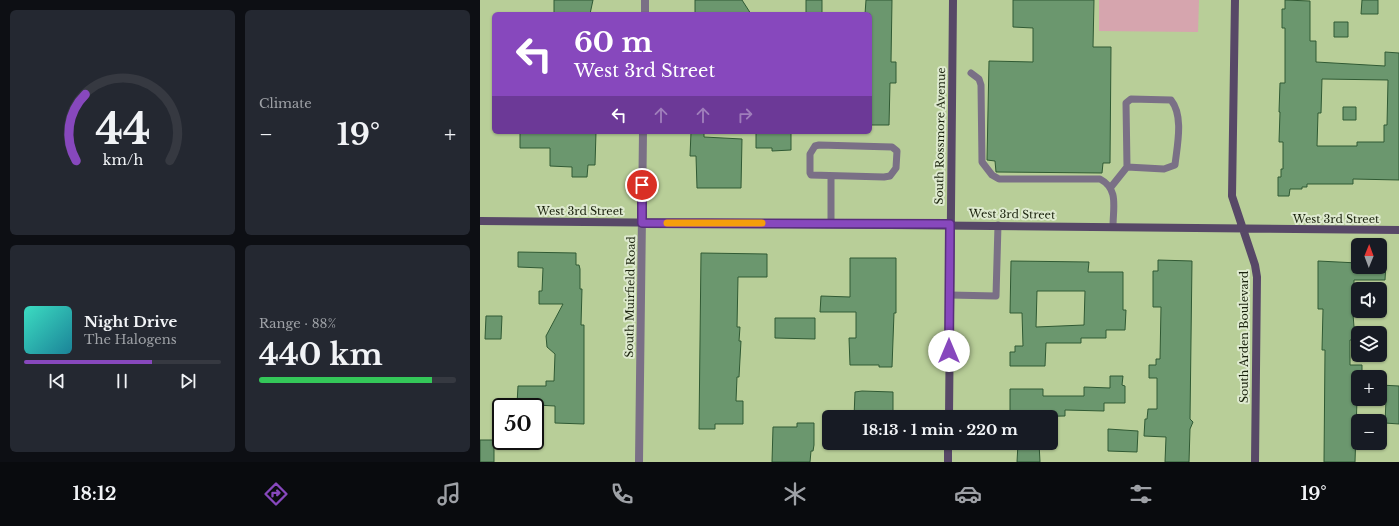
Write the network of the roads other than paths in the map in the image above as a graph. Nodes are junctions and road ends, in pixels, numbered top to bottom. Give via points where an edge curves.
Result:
1 (645, 0) edge
2 (952, 0) edge
3 (1235, 0) edge
4 (645, 12) edge
5 (971, 73) dead end
6 (643, 134) edge
7 (1127, 167) junction
8 (831, 177) junction
9 (1111, 187) junction
10 (480, 221) edge
11 (642, 223) junction
12 (831, 224) junction
13 (950, 224) junction
14 (998, 225) junction
15 (1113, 227) junction
16 (1244, 229) junction
17 (1399, 230) edge
18 (950, 295) junction
19 (949, 410) edge
20 (948, 450) edge
21 (639, 462) edge
22 (948, 462) edge
23 (1255, 462) edge

1 - 4 street
2 - 13 main road, South Rossmore Avenue
3 - 16 main road, South Arden Boulevard via 1232,196
5 - 9 lane via 981,84 982,162 992,175 998,179 1100,179
6 - 11 street, South Muirfield Road
7 - 7 lane via 1164,169 1174,165 1178,134 1176,106 1171,100 1131,99 1126,103
7 - 9 lane
8 - 8 lane via 890,176 896,168 897,150 885,146 815,146 810,154 810,173
8 - 12 lane
9 - 15 lane via 1114,196
10 - 11 main road, West 3rd Street
11 - 12 main road, West 3rd Street
11 - 21 street, South Muirfield Road
12 - 13 main road, West 3rd Street
13 - 14 main road, West 3rd Street
13 - 18 main road, South Rossmore Avenue
14 - 15 main road, West 3rd Street
14 - 18 lane via 996,296
15 - 16 main road, West 3rd Street
16 - 17 main road, West 3rd Street
16 - 23 main road, South Arden Boulevard via 1257,277
18 - 19 main road, South Rossmore Avenue
20 - 22 main road

